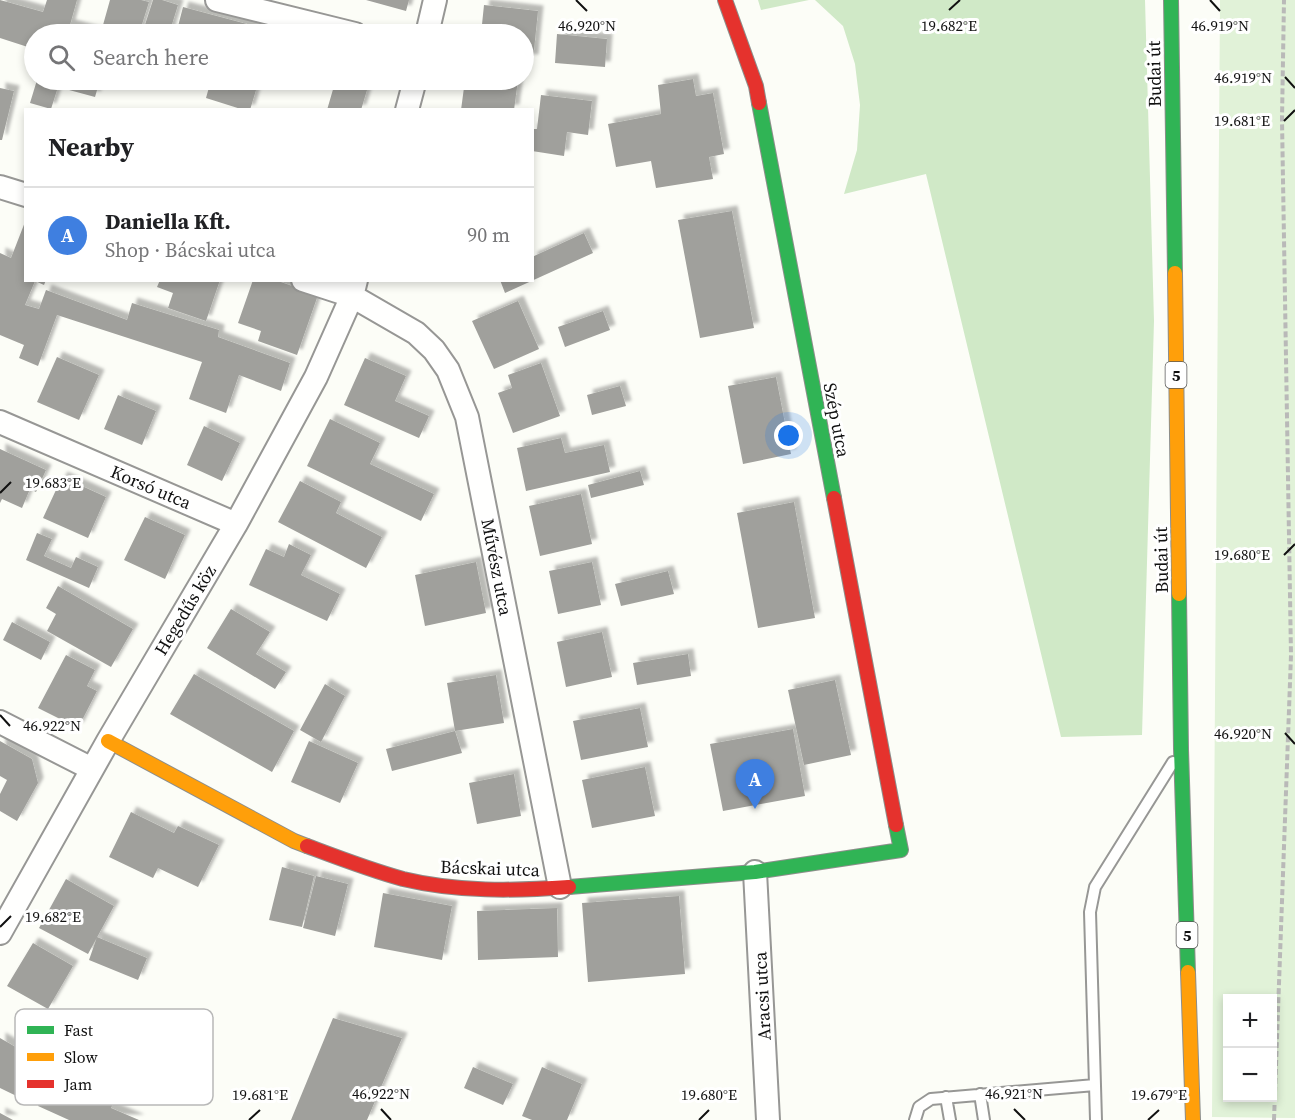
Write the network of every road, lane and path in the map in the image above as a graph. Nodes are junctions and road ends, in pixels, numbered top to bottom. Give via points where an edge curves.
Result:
1 (218, 0) edge
2 (435, 0) edge
3 (725, 0) edge
4 (1171, 0) edge
5 (1284, 0) edge
6 (315, 24) edge
7 (429, 24) edge
8 (413, 90) edge
9 (408, 108) edge
10 (0, 187) edge
11 (24, 194) edge
12 (316, 282) edge
13 (354, 288) edge
14 (0, 422) edge
15 (236, 524) junction
16 (0, 722) edge
17 (108, 741) junction
18 (1181, 750) junction
19 (92, 769) junction
20 (901, 850) joint
21 (755, 872) junction
22 (560, 887) junction
23 (0, 933) edge
24 (1095, 1085) junction
25 (980, 1094) junction
26 (946, 1097) junction
27 (768, 1120) edge
28 (915, 1120) edge
29 (950, 1120) edge
30 (984, 1120) edge
31 (1096, 1120) edge
32 (1193, 1120) edge
33 (1274, 1120) edge

1 - 6 street
2 - 7 street
3 - 20 street, Szép utca via 756,86
4 - 18 street, Budai út / 5
5 - 33 path via 1282,120 1292,655
8 - 9 street
10 - 11 street
12 - 13 street, Művész utca
13 - 15 street, Hegedűs köz via 316,377
13 - 22 street, Művész utca via 434,350 448,370 467,417
14 - 15 street, Korsó utca
15 - 17 street, Hegedűs köz
16 - 19 street
17 - 19 street, Hegedűs köz
17 - 22 street, Bácskai utca via 294,841 352,863 447,887
18 - 24 lane via 1095,886 1090,912
18 - 32 street, Budai út / 5
19 - 23 street, Hegedűs köz
20 - 21 street, Bácskai utca
21 - 22 street, Bácskai utca
21 - 27 street, Aracsi utca
24 - 25 lane
24 - 31 lane
25 - 26 lane
25 - 30 lane
26 - 28 lane via 928,1100 919,1107
26 - 29 lane

